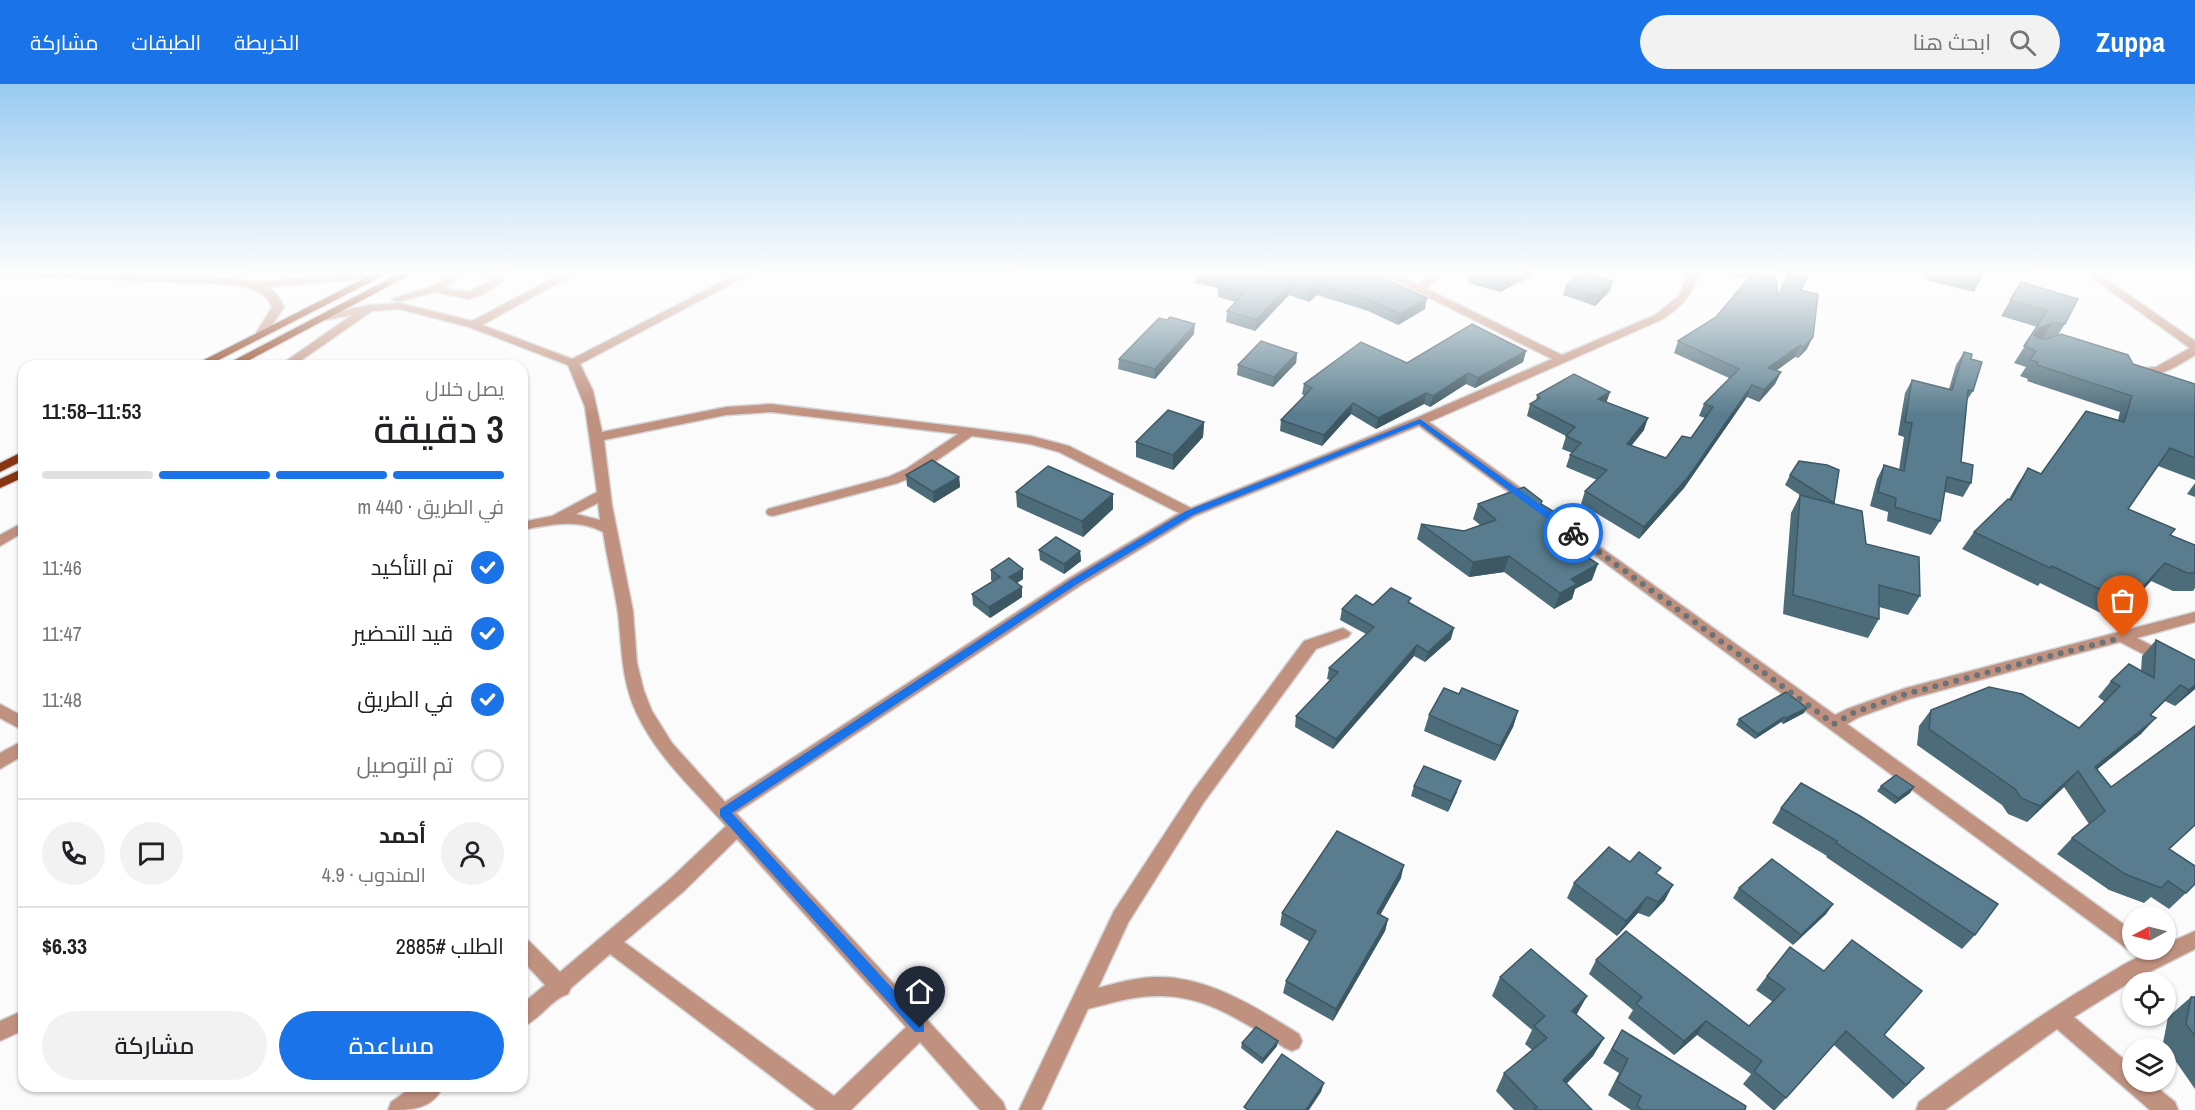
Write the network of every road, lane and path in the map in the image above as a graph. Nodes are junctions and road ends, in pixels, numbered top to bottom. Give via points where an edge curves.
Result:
1 (270, 320) edge
2 (288, 320) edge
3 (320, 320) edge
4 (353, 320) edge
5 (456, 320) edge
6 (483, 320) edge
7 (656, 320) edge
8 (1483, 320) edge
9 (1652, 320) edge
10 (2156, 320) edge
11 (473, 325) junction
12 (262, 333) junction
13 (2195, 348) edge
14 (210, 360) edge
15 (241, 360) edge
16 (294, 360) edge
17 (1563, 360) junction
18 (573, 363) junction
19 (2124, 368) edge
20 (1420, 421) junction
21 (970, 432) junction
22 (597, 437) junction
23 (18, 458) edge
24 (0, 468) edge
25 (18, 475) edge
26 (0, 484) edge
27 (604, 494) junction
28 (773, 512) dead end
29 (1190, 513) junction
30 (1545, 513) edge
31 (552, 521) junction
32 (528, 525) edge
33 (1564, 527) edge
34 (608, 529) junction
35 (18, 530) edge
36 (0, 541) edge
37 (2195, 617) edge
38 (1343, 633) dead end
39 (2123, 637) junction
40 (2195, 675) edge
41 (0, 710) edge
42 (18, 721) edge
43 (1834, 724) junction
44 (18, 751) edge
45 (0, 762) edge
46 (724, 812) junction
47 (736, 828) junction
48 (2122, 934) edge
49 (2195, 940) edge
50 (610, 943) junction
51 (2176, 946) edge
52 (528, 953) edge
53 (2140, 960) edge
54 (561, 987) junction
55 (1082, 1001) junction
56 (528, 1012) edge
57 (2059, 1017) junction
58 (18, 1023) edge
59 (920, 1028) junction
60 (0, 1031) edge
61 (1292, 1041) dead end
62 (2122, 1071) edge
63 (424, 1092) edge
64 (2146, 1092) edge
65 (399, 1110) edge
66 (834, 1110) edge
67 (995, 1110) edge
68 (1030, 1110) edge
69 (1928, 1110) edge
70 (2167, 1110) edge

1 - 12 street
2 - 12 main road
3 - 15 main road
4 - 16 street
5 - 11 street
6 - 11 street
7 - 18 street
8 - 17 street
9 - 17 street
10 - 13 street
11 - 18 street
12 - 14 main road
13 - 19 street via 2147,374
17 - 20 street
18 - 22 street via 581,374
20 - 29 street
20 - 30 street
21 - 22 street via 771,408 726,411
21 - 28 street via 893,480
21 - 29 street via 1064,449
22 - 27 street
23 - 24 main road
25 - 26 main road
27 - 31 street
27 - 34 street
29 - 46 street via 1076,581
31 - 32 street
31 - 34 street via 590,519
33 - 43 street
34 - 46 street via 638,701 682,772
35 - 36 street
37 - 39 street
38 - 55 street via 1310,645 1198,797 1121,917
39 - 40 street
39 - 43 street via 1906,694
41 - 42 street
43 - 48 street
44 - 45 street
46 - 47 street
47 - 50 street
47 - 59 street
49 - 51 street
50 - 54 street
50 - 66 street
52 - 54 street
53 - 57 street
54 - 56 street
55 - 61 street via 1137,988 1183,987 1223,999
55 - 68 street
57 - 62 street
57 - 69 street via 2000,1055
58 - 60 street
59 - 66 street
59 - 67 street
63 - 65 street
64 - 70 street

